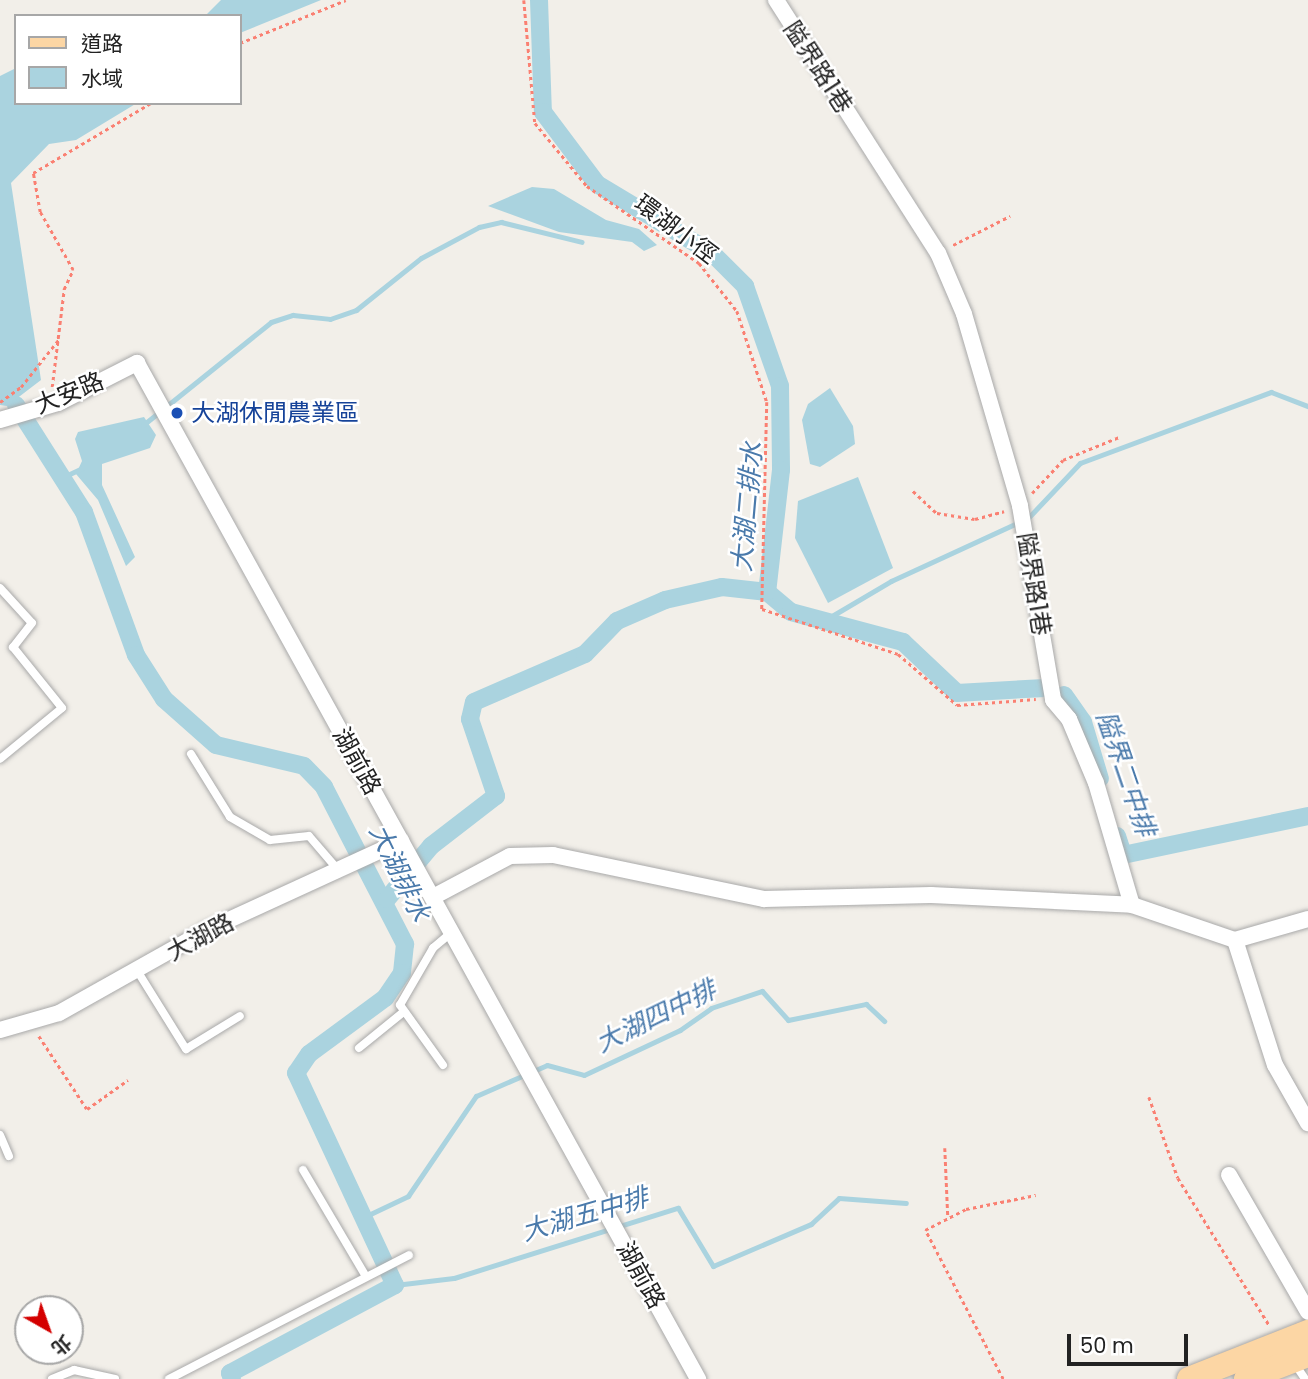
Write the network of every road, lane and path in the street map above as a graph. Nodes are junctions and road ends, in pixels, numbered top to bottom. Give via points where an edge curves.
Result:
1 (346, 0) edge
2 (524, 0) edge
3 (776, 0) edge
4 (242, 42) edge
5 (148, 105) edge
6 (1010, 216) dead end
7 (937, 253) junction
8 (61, 336) junction
9 (137, 363) joint
10 (0, 402) edge
11 (58, 403) junction
12 (0, 420) edge
13 (0, 588) edge
14 (1053, 700) junction
15 (191, 754) dead end
16 (0, 759) edge
17 (401, 841) junction
18 (339, 872) junction
19 (433, 897) junction
20 (1132, 905) junction
21 (1308, 919) edge
22 (452, 932) junction
23 (1235, 940) junction
24 (138, 972) junction
25 (402, 1013) junction
26 (240, 1016) dead end
27 (31, 1025) junction
28 (0, 1030) edge
29 (359, 1048) dead end
30 (443, 1065) dead end
31 (128, 1080) dead end
32 (1149, 1097) dead end
33 (1308, 1124) edge
34 (0, 1135) edge
35 (945, 1148) dead end
36 (9, 1156) dead end
37 (303, 1170) dead end
38 (1229, 1175) dead end
39 (1036, 1195) dead end
40 (948, 1217) junction
41 (409, 1255) dead end
42 (365, 1275) junction
43 (1308, 1312) edge
44 (1308, 1332) edge
45 (1296, 1360) edge
46 (52, 1379) edge
47 (115, 1379) edge
48 (169, 1379) edge
49 (698, 1379) edge
50 (1003, 1379) edge
51 (1189, 1379) edge
52 (1246, 1379) edge

1 - 4 path
2 - 14 path, 環湖小徑 via 535,122 587,186 699,263 737,311 767,402 762,609 772,618 898,654 957,705
3 - 7 street, 隘界路1巷
5 - 8 path via 33,173 40,212 73,270 64,289
6 - 7 path
7 - 14 street, 隘界路1巷 via 964,314 1010,462
8 - 10 path via 21,387
8 - 11 path via 50,381
9 - 11 street, 大安路
9 - 17 street, 湖前路
11 - 12 street, 大安路
13 - 16 lane via 32,623 13,647 62,708
14 - 20 street, 隘界路1巷 via 1069,719 1096,783
15 - 18 lane via 230,817 270,840 309,836
17 - 18 street, 大湖路
17 - 19 street, 湖前路
18 - 24 street, 大湖路 via 205,930
19 - 20 street via 510,856 552,855 764,899 931,895
19 - 22 street, 湖前路
20 - 23 street
21 - 23 street
22 - 25 lane via 433,948 400,1005
22 - 49 street, 湖前路
23 - 33 street via 1275,1065
24 - 26 lane via 186,1049
24 - 27 street, 大湖路
25 - 29 lane
25 - 30 lane
27 - 28 street, 大湖路
27 - 31 path via 87,1109
32 - 45 path via 1178,1178
34 - 36 lane
35 - 40 path
37 - 42 lane
38 - 43 street
39 - 40 path
40 - 50 path via 925,1230 925,1237
41 - 42 lane
42 - 48 lane
44 - 45 main road
45 - 51 main road
45 - 52 main road
46 - 47 lane via 74,1370

